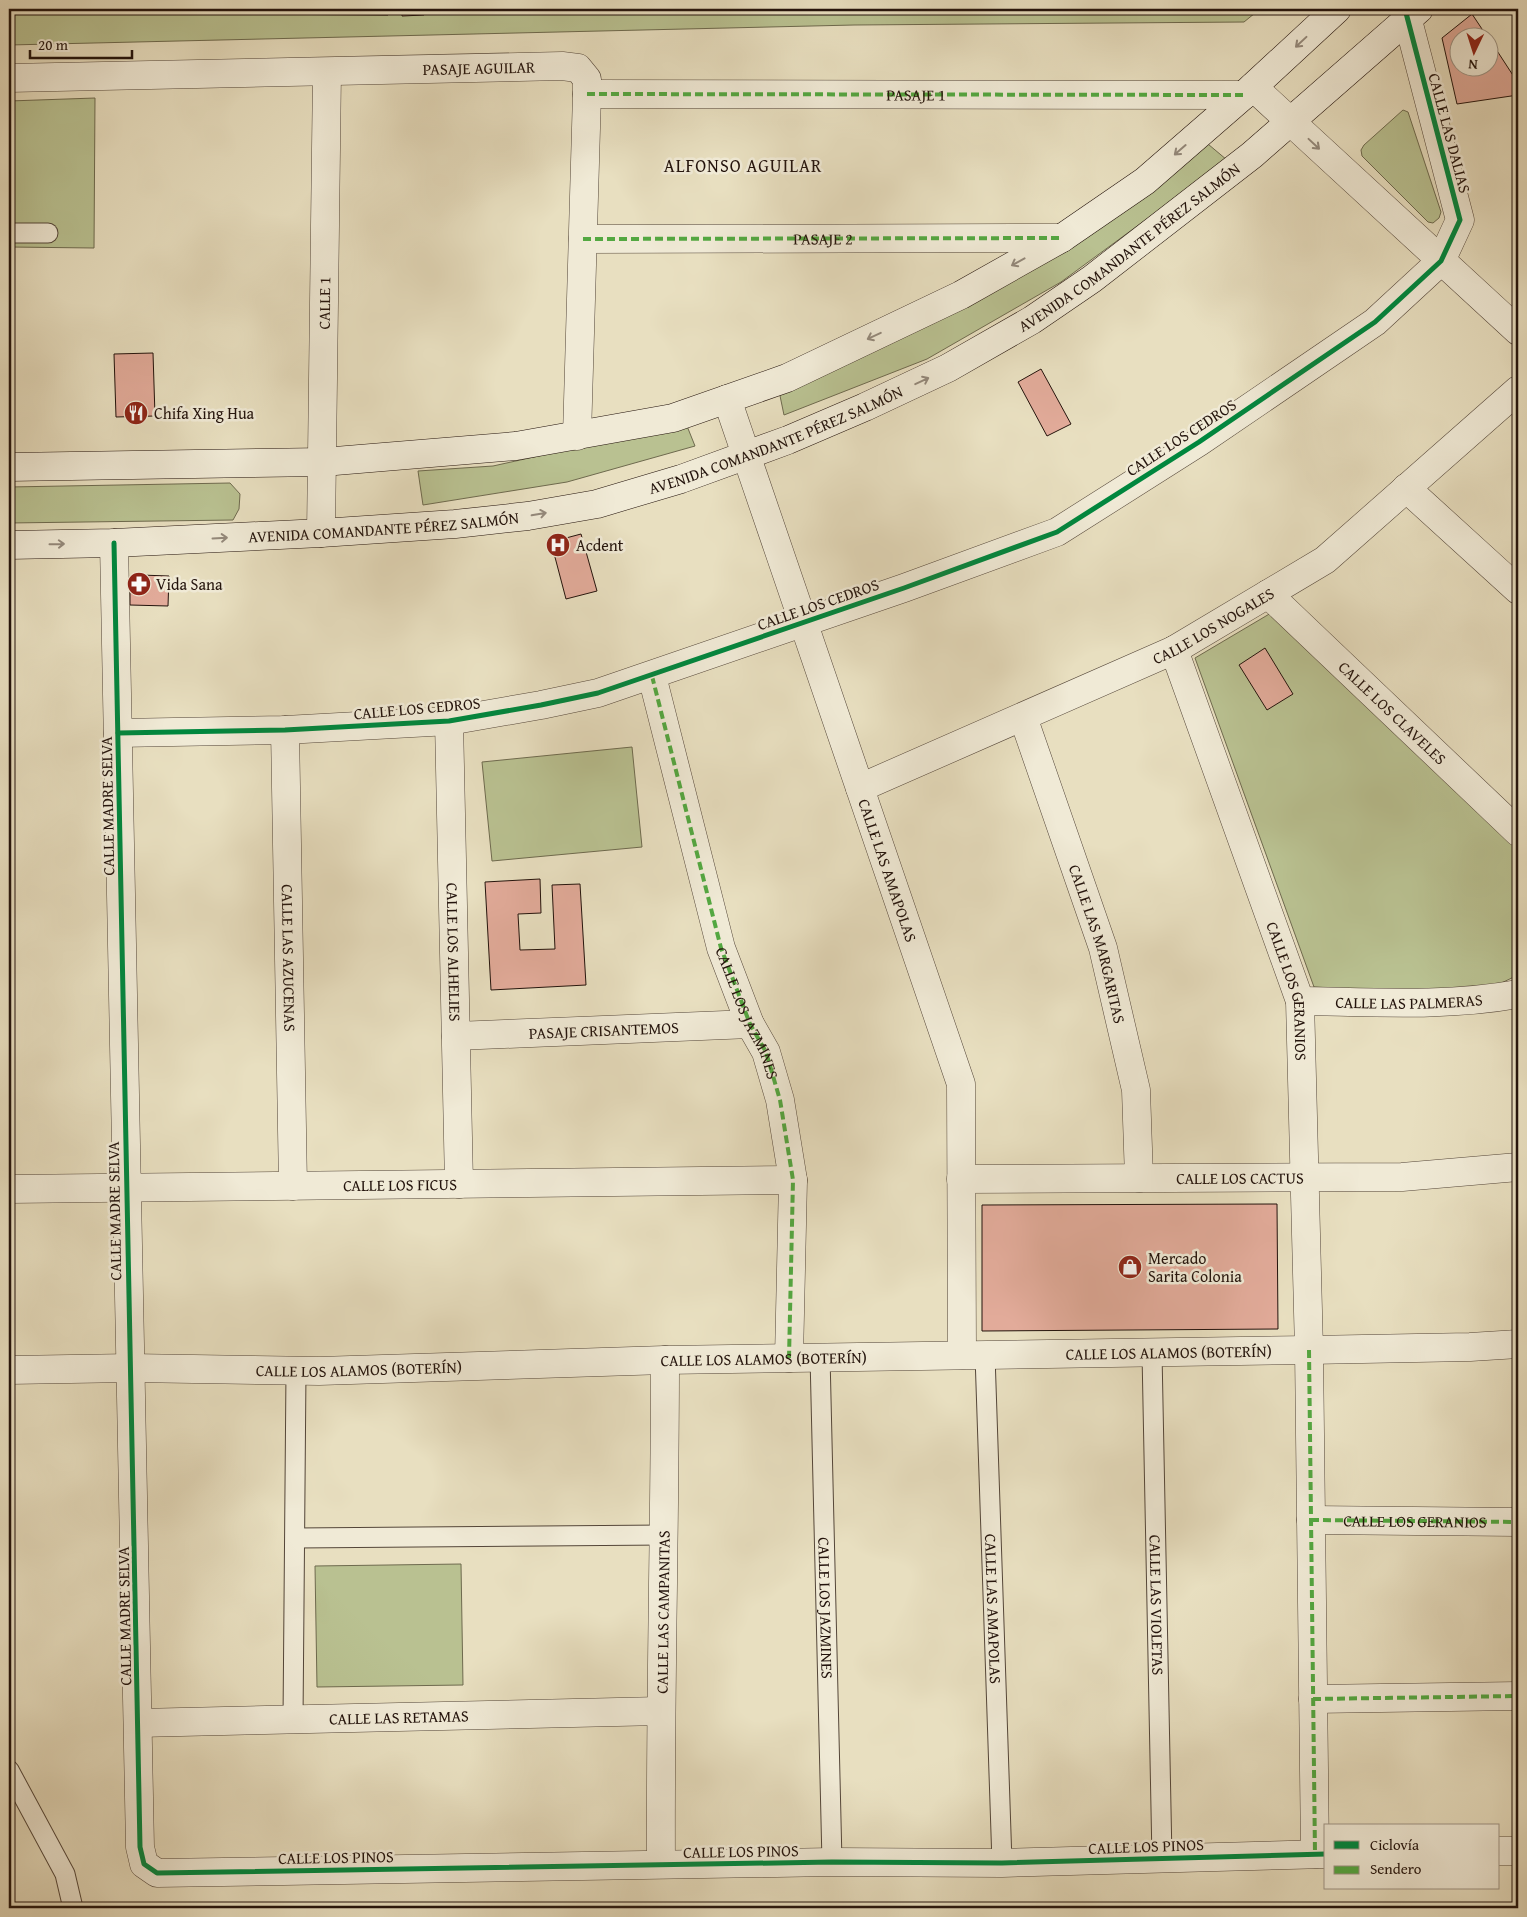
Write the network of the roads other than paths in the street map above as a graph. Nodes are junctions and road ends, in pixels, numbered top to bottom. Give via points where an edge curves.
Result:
1 (1337, 9) edge
2 (1411, 12) edge
3 (327, 72) junction
4 (9, 78) edge
5 (1248, 91) junction
6 (587, 94) junction
7 (1290, 121) junction
8 (48, 233) dead end
9 (9, 234) edge
10 (583, 238) junction
11 (1062, 238) junction
12 (1441, 261) junction
13 (1518, 331) edge
14 (1518, 390) edge
15 (726, 399) junction
16 (577, 436) junction
17 (746, 456) junction
18 (323, 462) junction
19 (9, 467) edge
20 (1406, 488) junction
21 (321, 533) junction
22 (114, 543) junction
23 (9, 544) edge
24 (1518, 590) edge
25 (1268, 594) junction
26 (804, 623) junction
27 (1174, 650) junction
28 (652, 676) junction
29 (1023, 717) junction
30 (449, 720) junction
31 (285, 730) junction
32 (118, 733) junction
33 (860, 788) junction
34 (1518, 832) edge
35 (1518, 994) edge
36 (1300, 1001) junction
37 (750, 1024) junction
38 (456, 1036) junction
39 (1518, 1167) edge
40 (1139, 1178) junction
41 (1304, 1178) junction
42 (961, 1179) junction
43 (793, 1180) junction
44 (459, 1184) junction
45 (293, 1186) junction
46 (126, 1188) junction
47 (9, 1189) edge
48 (1518, 1344) edge
49 (1309, 1350) junction
50 (1152, 1353) junction
51 (974, 1355) junction
52 (820, 1356) junction
53 (790, 1358) junction
54 (665, 1360) junction
55 (131, 1368) junction
56 (9, 1370) edge
57 (296, 1371) junction
58 (1311, 1520) junction
59 (1518, 1522) edge
60 (665, 1534) junction
61 (296, 1538) junction
62 (1518, 1696) edge
63 (1313, 1699) junction
64 (660, 1711) junction
65 (293, 1720) junction
66 (138, 1723) junction
67 (9, 1770) edge
68 (1500, 1851) edge
69 (1518, 1851) edge
70 (1320, 1854) edge
71 (1162, 1859) junction
72 (832, 1862) junction
73 (1002, 1863) junction
74 (661, 1864) junction
75 (157, 1872) joint
76 (74, 1908) edge

1 -> 5 street
2 - 7 street, AVENIDA COMANDANTE PÉREZ SALMÓN
2 - 12 street, CALLE LAS DALIAS via 1460,220
3 - 4 street, PASAJE AGUILAR
3 - 6 street, PASAJE AGUILAR via 562,66 578,68 587,79
3 - 18 street, CALLE 1
5 - 6 street, PASAJE 1
5 - 7 street
5 -> 11 street via 1145,181
6 - 10 street, PASAJE AGUILAR
7 -> 12 street
17 -> 7 street, AVENIDA COMANDANTE PÉREZ SALMÓN via 890,396 948,368 1032,320 1092,279 1252,155
8 - 9 lane
10 - 11 street, PASAJE 2
10 - 16 street, PASAJE AGUILAR
11 -> 15 street via 914,318 787,378
12 - 13 street
12 - 26 street, CALLE LOS CEDROS via 1375,322 1199,442 1057,532
14 - 20 street, CALLE LOS NOGALES
15 - 16 street via 672,418
15 - 17 street, CALLE LAS AMAPOLAS
16 - 18 street via 516,446
21 -> 17 street, AVENIDA COMANDANTE PÉREZ SALMÓN via 456,524 597,504
17 - 26 street, CALLE LAS AMAPOLAS
18 - 19 street
18 - 21 street, CALLE 1
20 - 24 street
20 - 25 street, CALLE LOS NOGALES via 1325,560
22 -> 21 street, AVENIDA COMANDANTE PÉREZ SALMÓN
23 -> 22 street, AVENIDA COMANDANTE PÉREZ SALMÓN
22 - 32 street, CALLE MADRE SELVA
25 - 27 street, CALLE LOS NOGALES
25 - 34 street, CALLE LOS CLAVELES
26 - 28 street, CALLE LOS CEDROS
26 - 33 street, CALLE LAS AMAPOLAS
27 - 29 street, CALLE LOS NOGALES
27 - 36 street, CALLE LOS GERANIOS
28 - 30 street, CALLE LOS CEDROS via 598,693
28 - 37 street, CALLE LOS JAZMINES via 721,948
29 - 33 street, CALLE LOS NOGALES
29 - 40 street, CALLE LAS MARGARITAS via 1103,948 1136,1090
30 - 31 street, CALLE LOS CEDROS
30 - 38 street, CALLE LOS ALHELIES
31 - 32 street, CALLE LOS CEDROS
31 - 45 street, CALLE LAS AZUCENAS
32 - 46 street, CALLE MADRE SELVA
33 - 42 street, CALLE LAS AMAPOLAS via 961,1084
35 - 36 street, CALLE LAS PALMERAS via 1437,1003
36 - 41 street, CALLE LOS GERANIOS
37 - 38 street, PASAJE CRISANTEMOS
37 - 43 street, CALLE LOS JAZMINES via 766,1052 780,1100
38 - 44 street, CALLE LOS ALHELIES
39 - 41 street, CALLE LOS CACTUS via 1402,1177
40 - 41 street, CALLE LOS CACTUS
40 - 42 street, CALLE LOS CACTUS
41 - 49 street, CALLE LOS GERANIOS
42 - 51 street, CALLE LAS AMAPOLAS
43 - 44 street, CALLE LOS FICUS
43 - 53 street, CALLE LOS JAZMINES
44 - 45 street, CALLE LOS FICUS
45 - 46 street, CALLE LOS FICUS
46 - 47 street, CALLE LOS FICUS
46 - 55 street, CALLE MADRE SELVA
48 - 49 street, CALLE LOS ALAMOS (BOTERÍN)
49 - 50 street, CALLE LOS ALAMOS (BOTERÍN)
49 - 58 street, CALLE LOS GERANIOS
50 - 51 street, CALLE LOS ALAMOS (BOTERÍN)
50 - 71 lane, CALLE LAS VIOLETAS
51 - 52 street, CALLE LOS ALAMOS (BOTERÍN)
51 - 73 lane, CALLE LAS AMAPOLAS
52 - 53 street, CALLE LOS ALAMOS (BOTERÍN)
52 - 72 lane, CALLE LOS JAZMINES
53 - 54 street, CALLE LOS ALAMOS (BOTERÍN)
54 - 57 street, CALLE LOS ALAMOS (BOTERÍN)
54 - 60 street, CALLE LAS CAMPANITAS
55 - 56 street, CALLE LOS ALAMOS (BOTERÍN)
55 - 57 street, CALLE LOS ALAMOS (BOTERÍN)
55 - 66 street, CALLE MADRE SELVA
57 - 61 lane
58 - 59 street, CALLE LOS GERANIOS
58 - 63 street, CALLE LOS GERANIOS
60 - 61 lane
60 - 64 street, CALLE LAS CAMPANITAS
61 - 65 lane
62 - 63 street
63 - 70 street, CALLE LOS GERANIOS
64 - 65 street, CALLE LAS RETAMAS
64 - 74 street, CALLE LAS CAMPANITAS
65 - 66 street, CALLE LAS RETAMAS
66 - 75 street, CALLE MADRE SELVA via 140,1847 144,1864
67 - 76 lane via 65,1874
68 - 69 street
70 - 71 street, CALLE LOS PINOS
71 - 73 street, CALLE LOS PINOS
72 - 73 street, CALLE LOS PINOS
72 - 74 street, CALLE LOS PINOS
74 - 75 street, CALLE LOS PINOS

